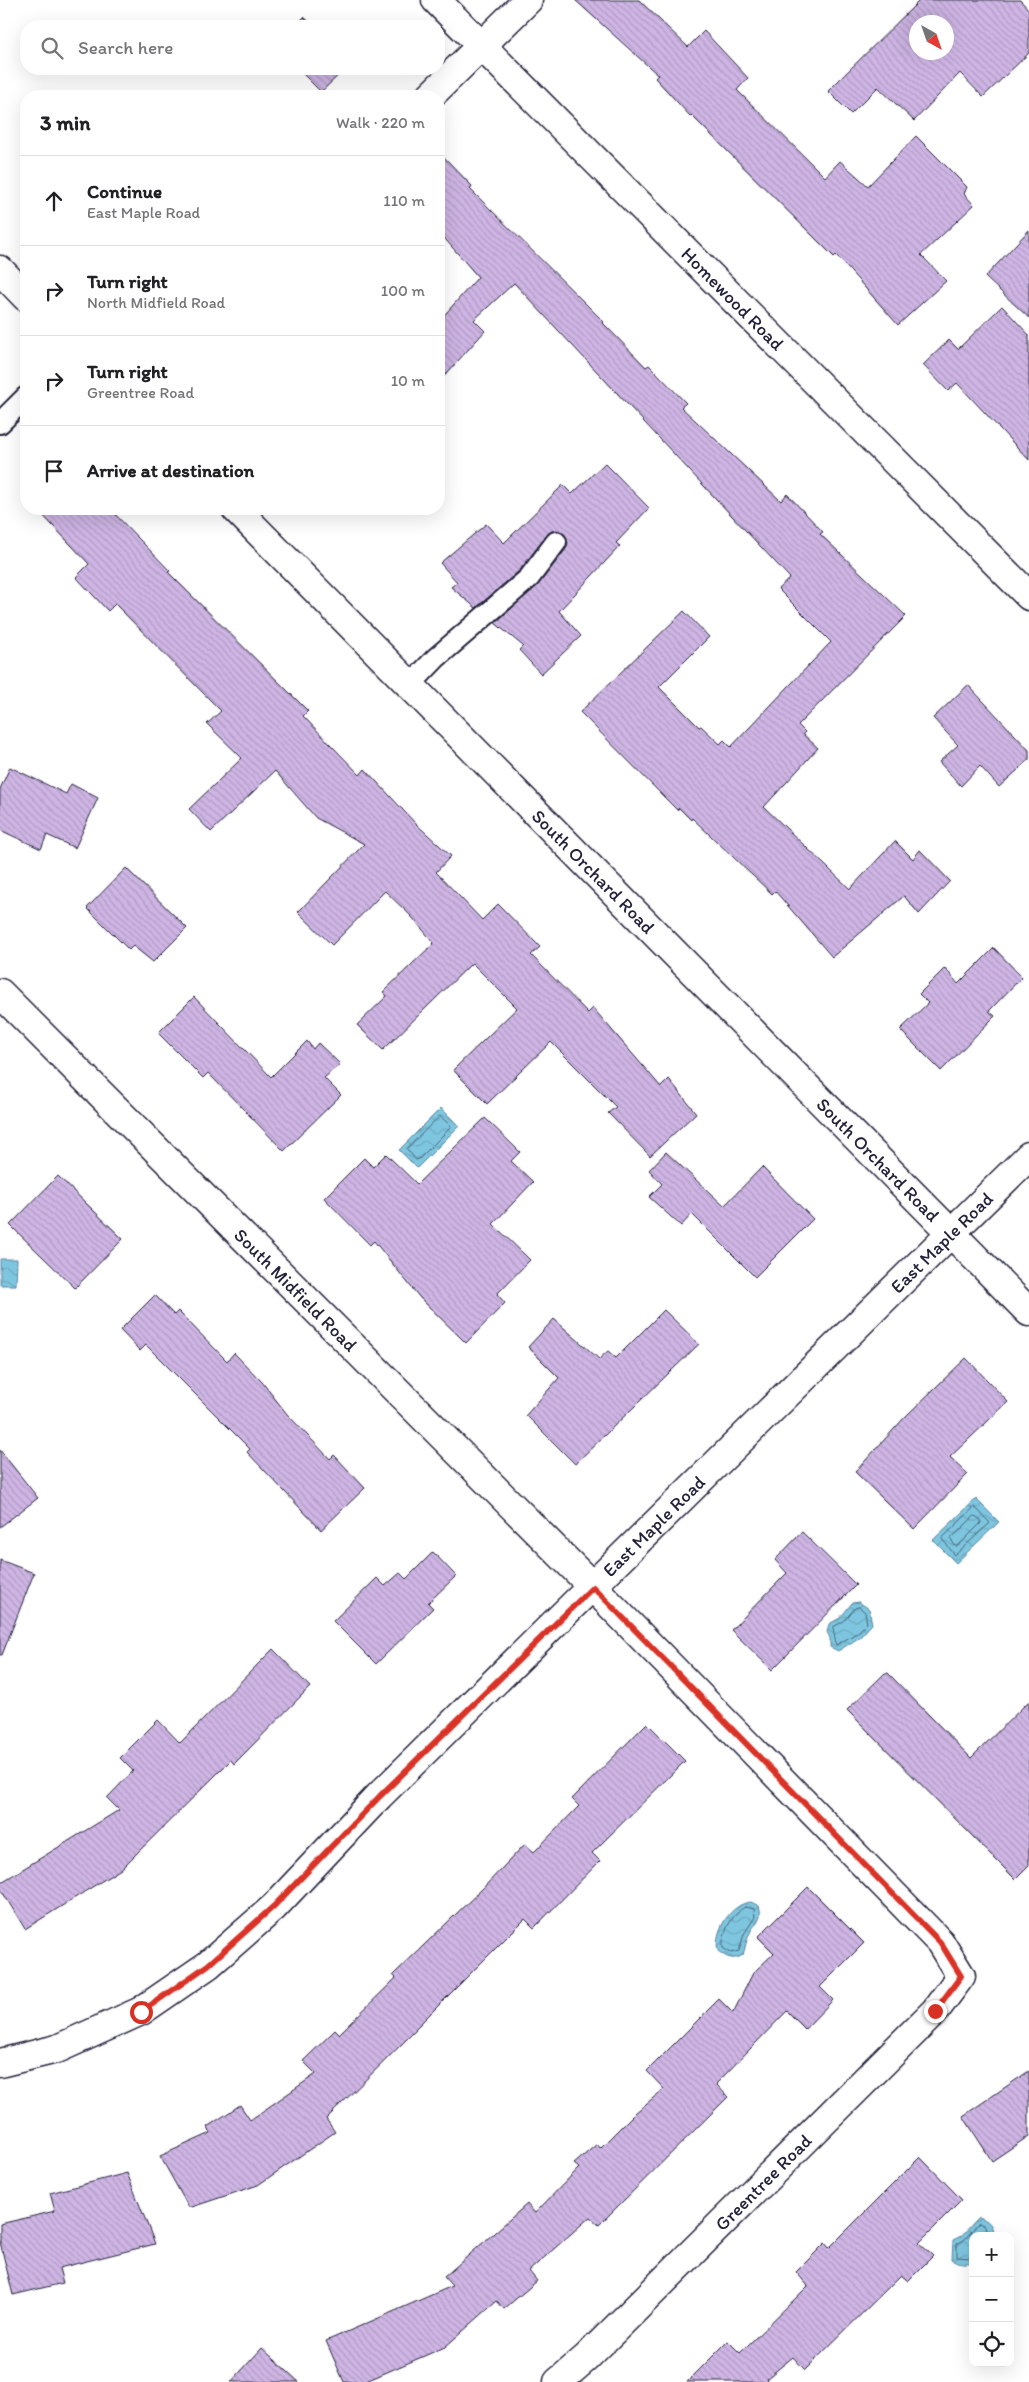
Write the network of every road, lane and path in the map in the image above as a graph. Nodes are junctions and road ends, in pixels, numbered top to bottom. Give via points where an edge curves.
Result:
1 (436, 0) edge
2 (528, 0) edge
3 (482, 46) junction
4 (436, 90) edge
5 (0, 270) edge
6 (20, 291) edge
7 (20, 403) edge
8 (0, 423) edge
9 (242, 515) edge
10 (556, 542) dead end
11 (1029, 596) edge
12 (410, 684) junction
13 (0, 992) edge
14 (1029, 1156) edge
15 (952, 1232) junction
16 (1029, 1312) edge
17 (593, 1587) junction
18 (961, 1976) joint
19 (0, 2063) edge
20 (558, 2382) edge

1 - 3 street, Homewood Road
2 - 3 street
3 - 4 street
3 - 11 street, Homewood Road
5 - 6 street
7 - 8 lane
9 - 12 street, South Orchard Road
10 - 12 lane via 529,578
12 - 15 street, South Orchard Road
13 - 17 street, South Midfield Road
14 - 15 street, East Maple Road
15 - 16 street, South Orchard Road
15 - 17 street, East Maple Road
17 - 18 street, South Midfield Road via 940,1942
17 - 19 street, East Maple Road via 380,1796 274,1906 208,1965 141,2012 57,2049
18 - 20 street, Greentree Road via 935,2011 586,2358

